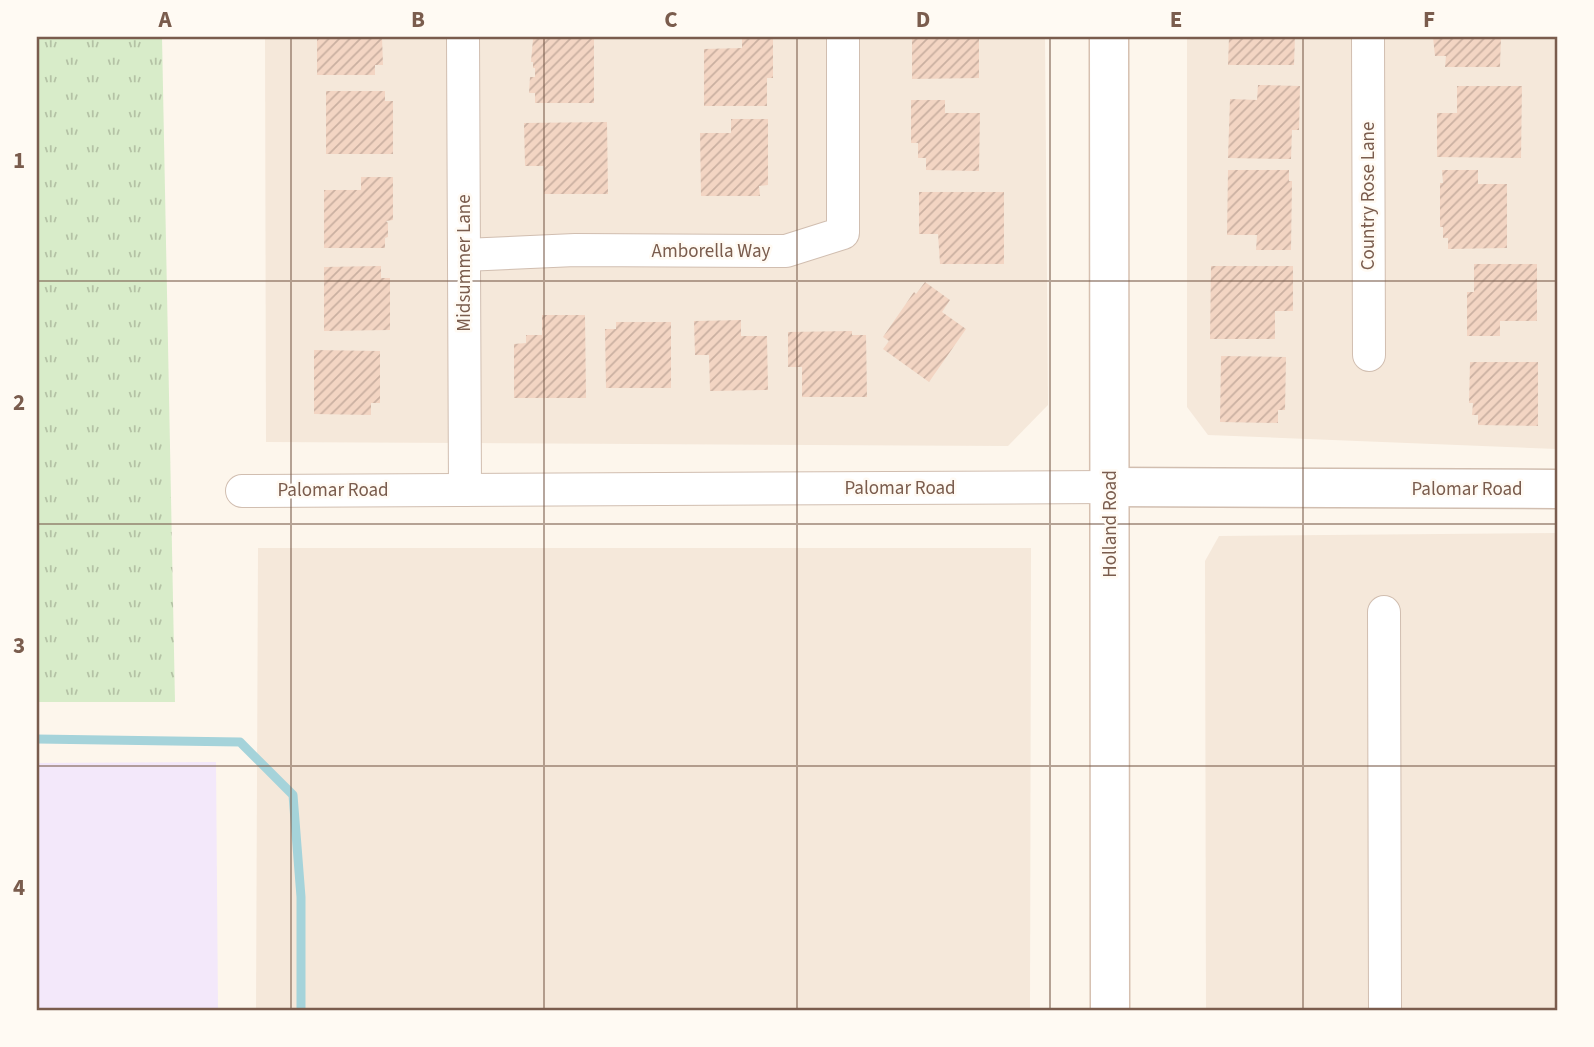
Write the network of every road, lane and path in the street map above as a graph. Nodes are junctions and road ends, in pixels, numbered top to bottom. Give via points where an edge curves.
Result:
1 (463, 37) edge
2 (843, 37) edge
3 (1109, 37) edge
4 (1368, 37) edge
5 (464, 255) junction
6 (1369, 355) dead end
7 (1110, 486) junction
8 (1557, 489) edge
9 (466, 490) junction
10 (242, 491) dead end
11 (1384, 612) dead end
12 (1111, 1010) edge
13 (1385, 1010) edge

1 - 5 street, Midsummer Lane
2 - 5 street, Amborella Way via 843,233 786,251 575,250
3 - 7 main road, Holland Road
4 - 6 street, Country Rose Lane
5 - 9 street, Midsummer Lane
7 - 8 main road, Palomar Road
7 - 9 street, Palomar Road
7 - 12 main road, Holland Road
9 - 10 street, Palomar Road
11 - 13 street

